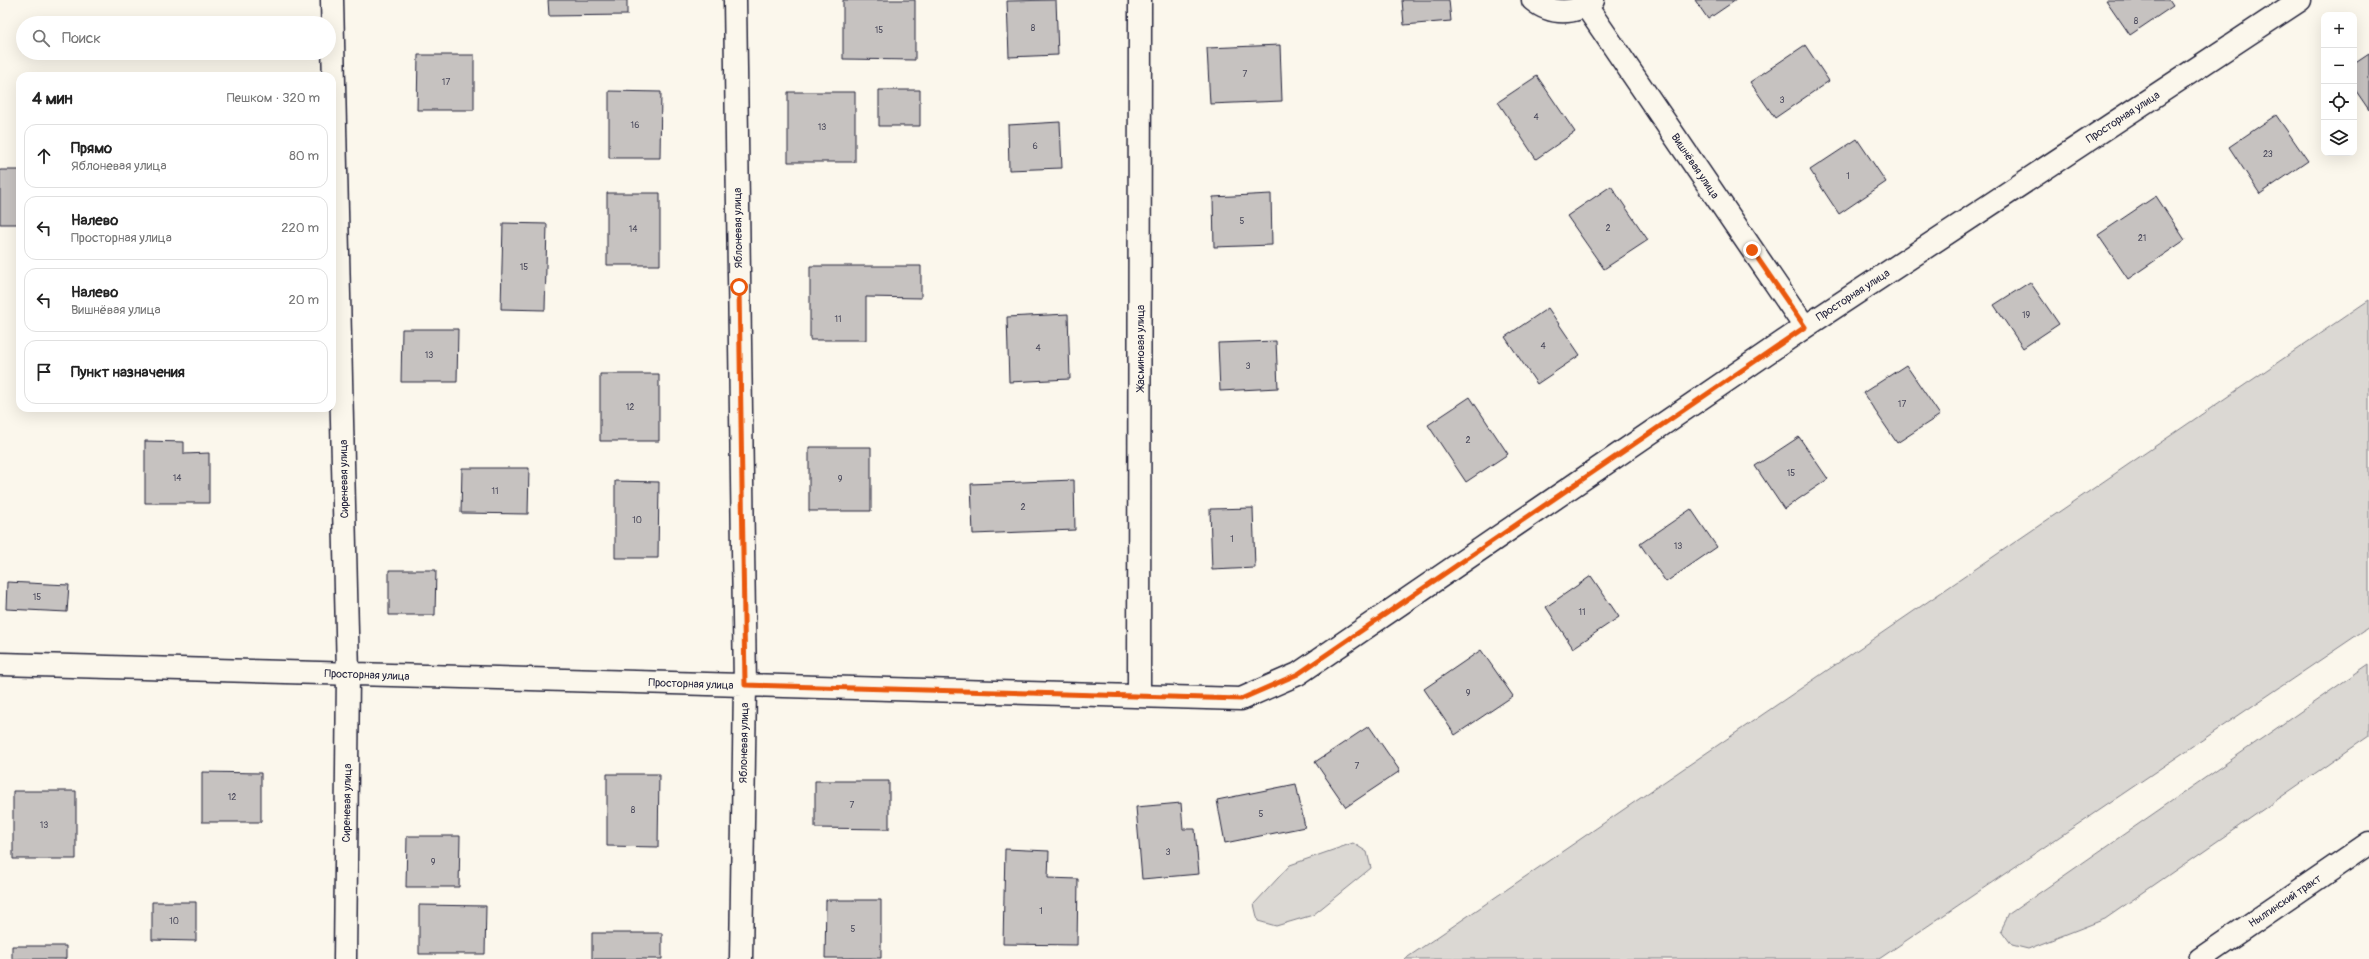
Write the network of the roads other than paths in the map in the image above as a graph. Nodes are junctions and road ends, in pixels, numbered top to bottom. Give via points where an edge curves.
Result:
1 (332, 0) edge
2 (734, 0) edge
3 (1140, 0) edge
4 (1533, 0) edge
5 (2300, 0) edge
6 (1589, 3) edge
7 (332, 16) edge
8 (333, 60) edge
9 (334, 72) edge
10 (336, 168) edge
11 (1805, 327) junction
12 (0, 664) edge
13 (348, 674) junction
14 (745, 685) junction
15 (1139, 696) junction
16 (2369, 843) edge
17 (345, 959) edge
18 (740, 959) edge
19 (2200, 959) edge

1 - 7 street, Сиреневая улица
2 - 14 street, Яблоневая улица
3 - 15 street, Жасминовая улица
4 - 6 street via 1550,10 1563,12
5 - 11 street, Просторная улица
6 - 11 street, Вишнёвая улица
8 - 9 street, Сиреневая улица
10 - 13 street, Сиреневая улица
11 - 15 street, Просторная улица via 1298,674 1241,699
12 - 13 street, Просторная улица
13 - 14 street, Просторная улица
13 - 17 street, Сиреневая улица
14 - 15 street, Просторная улица
14 - 18 street, Яблоневая улица
16 - 19 street, Нылгинский тракт

